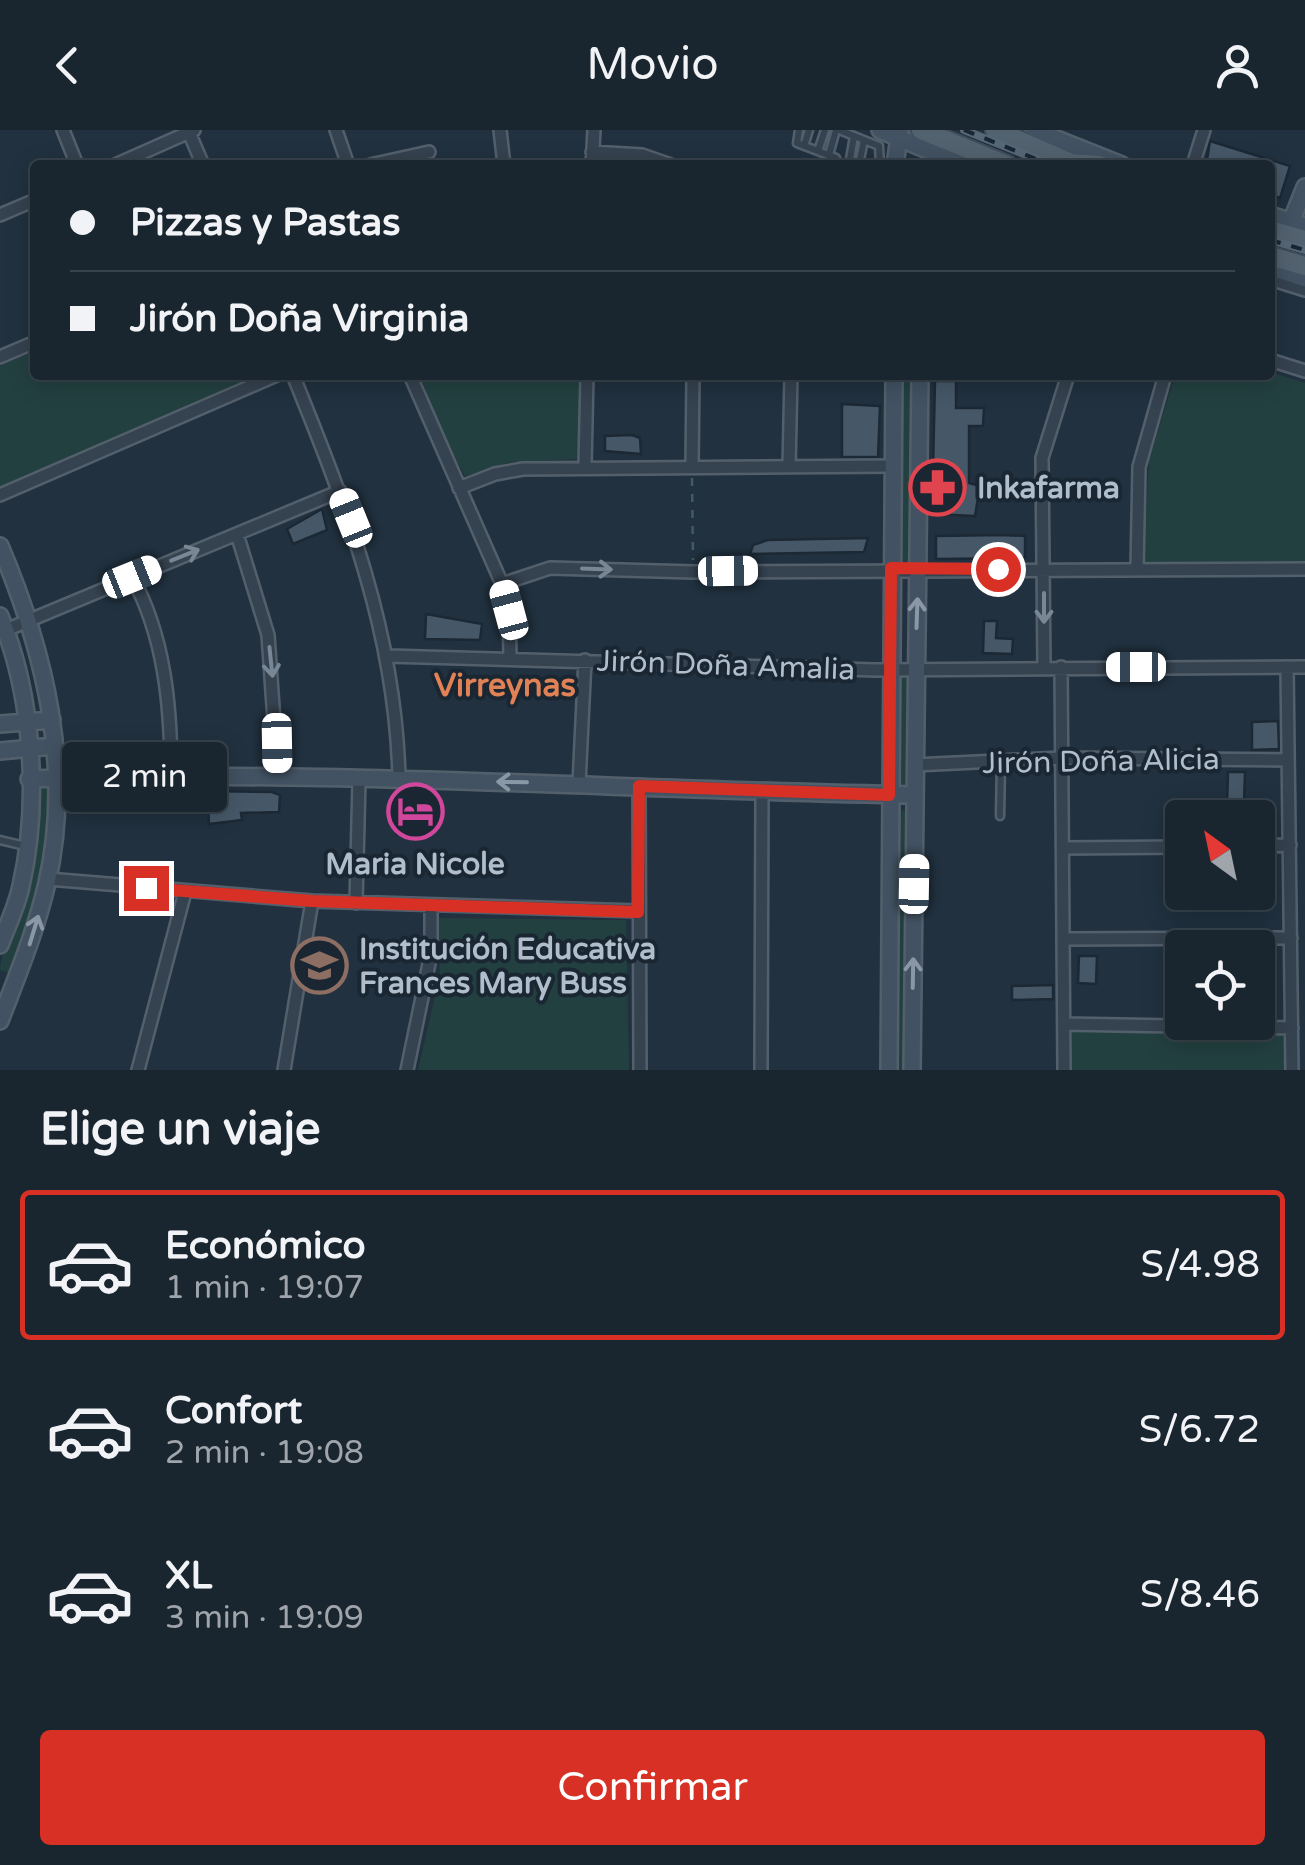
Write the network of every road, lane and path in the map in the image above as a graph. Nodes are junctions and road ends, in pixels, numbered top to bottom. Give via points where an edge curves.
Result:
1 (64, 130) edge
2 (336, 130) edge
3 (500, 130) edge
4 (594, 130) edge
5 (798, 130) edge
6 (809, 130) edge
7 (825, 130) edge
8 (838, 130) edge
9 (995, 130) edge
10 (1034, 130) edge
11 (1204, 130) edge
12 (190, 131) edge
13 (854, 136) junction
14 (864, 140) junction
15 (924, 141) edge
16 (889, 143) edge
17 (804, 146) junction
18 (818, 152) junction
19 (829, 155) junction
20 (592, 159) edge
21 (75, 160) edge
22 (126, 160) edge
23 (201, 160) edge
24 (346, 160) edge
25 (503, 160) edge
26 (656, 160) edge
27 (834, 160) edge
28 (850, 160) edge
29 (860, 160) edge
30 (955, 160) edge
31 (990, 160) edge
32 (1063, 160) edge
33 (1109, 160) edge
34 (1194, 160) edge
35 (1305, 187) edge
36 (30, 202) edge
37 (0, 215) edge
38 (1298, 224) edge
39 (1275, 231) edge
40 (1305, 240) edge
41 (1275, 257) edge
42 (1305, 266) edge
43 (1275, 269) edge
44 (1305, 278) edge
45 (1275, 281) edge
46 (1305, 290) edge
47 (30, 344) edge
48 (0, 357) edge
49 (1275, 361) edge
50 (1304, 367) edge
51 (265, 380) edge
52 (295, 380) edge
53 (412, 380) edge
54 (587, 380) edge
55 (693, 380) edge
56 (791, 380) edge
57 (894, 380) edge
58 (920, 380) edge
59 (1066, 380) edge
60 (1164, 380) edge
61 (585, 466) junction
62 (893, 466) junction
63 (692, 467) junction
64 (789, 467) junction
65 (459, 488) junction
66 (340, 492) junction
67 (0, 495) edge
68 (237, 534) junction
69 (0, 546) edge
70 (891, 568) junction
71 (918, 568) junction
72 (1044, 568) junction
73 (1137, 569) junction
74 (1305, 570) edge
75 (693, 572) junction
76 (132, 577) junction
77 (502, 584) junction
78 (31, 619) junction
79 (3, 623) edge
80 (38, 644) junction
81 (14, 652) junction
82 (388, 656) junction
83 (510, 658) junction
84 (585, 660) junction
85 (1044, 667) junction
86 (1061, 667) junction
87 (1287, 667) junction
88 (1305, 667) edge
89 (915, 669) junction
90 (890, 670) junction
91 (52, 720) junction
92 (25, 723) junction
93 (0, 724) edge
94 (54, 746) junction
95 (27, 749) junction
96 (0, 751) edge
97 (1061, 758) junction
98 (1288, 760) junction
99 (1001, 761) junction
100 (914, 765) junction
101 (170, 775) junction
102 (55, 778) junction
103 (278, 778) junction
104 (29, 779) junction
105 (399, 779) junction
106 (359, 780) junction
107 (578, 784) junction
108 (639, 786) junction
109 (762, 792) junction
110 (889, 795) junction
111 (915, 795) junction
112 (1000, 816) dead end
113 (0, 840) edge
114 (1275, 845) edge
115 (1290, 845) junction
116 (26, 846) junction
117 (1165, 847) edge
118 (1063, 848) junction
119 (48, 879) junction
120 (185, 892) junction
121 (1290, 898) junction
122 (1305, 898) edge
123 (312, 901) junction
124 (356, 903) junction
125 (431, 906) junction
126 (638, 912) junction
127 (1291, 938) junction
128 (1063, 939) junction
129 (0, 945) edge
130 (8, 977) edge
131 (4, 1001) edge
132 (0, 1021) edge
133 (1064, 1024) junction
134 (1292, 1028) junction
135 (138, 1070) edge
136 (284, 1070) edge
137 (407, 1070) edge
138 (640, 1070) edge
139 (761, 1070) edge
140 (890, 1070) edge
141 (912, 1070) edge
142 (1064, 1070) edge
143 (1292, 1070) edge

1 - 21 street
2 - 24 street
3 - 25 street
4 - 20 street
5 - 17 lane via 795,141
6 - 17 lane
7 - 18 lane
8 - 13 lane
8 - 19 lane
9 - 32 main road
10 - 33 main road
11 - 34 street
12 - 22 street
12 - 23 street
13 - 14 lane
13 - 28 lane
14 - 16 lane
14 - 29 lane
15 - 16 main road
15 - 30 main road
15 - 31 main road
17 - 18 lane
18 - 19 lane
19 - 27 lane
20 - 26 street
35 - 38 main road
36 - 37 street
39 - 40 main road
41 - 42 main road
43 - 44 main road
45 - 46 street
47 - 48 street
49 - 50 street
51 - 67 street
52 - 66 street
53 - 65 street
54 - 61 street
55 - 63 street
56 - 64 street
57 - 62 main road
58 - 71 main road
59 - 72 street via 1042,452
60 - 73 street via 1139,468
61 - 63 street
61 - 65 street via 503,472
62 - 64 street
62 - 70 main road
63 - 64 street
63 - 75 path
65 - 77 street
66 - 68 street
66 - 82 street via 365,559
76 -> 68 street
68 -> 103 street via 268,635
69 - 78 main road
70 - 71 street
70 - 75 street
70 - 90 main road
71 - 72 street
89 -> 71 main road
72 - 73 street
72 -> 85 street
73 - 74 street
77 -> 75 street via 550,568
76 - 78 street
76 - 101 street via 164,677
77 - 83 street
78 - 79 street
78 - 80 main road
79 - 81 main road
80 - 81 main road
80 - 91 main road
81 - 92 main road
82 - 83 street, Jirón Doña Amalia
82 - 105 street
83 - 84 street, Jirón Doña Amalia
84 - 90 street, Jirón Doña Amalia
84 - 107 street
85 - 86 street, Jirón Doña Amalia
85 - 89 street, Jirón Doña Amalia
86 - 87 street, Jirón Doña Amalia
86 - 97 street
87 - 88 street, Jirón Doña Amalia
87 - 98 street
89 - 90 street, Jirón Doña Amalia
89 - 100 main road
90 - 110 main road
91 - 92 main road
91 - 94 main road
92 - 93 main road
92 - 95 main road
94 - 95 main road
94 - 102 main road
95 - 96 main road
95 - 104 main road
97 - 98 street, Jirón Doña Alicia
97 - 99 street, Jirón Doña Alicia
97 - 118 street
98 - 115 street
99 - 100 street, Jirón Doña Alicia
99 - 112 lane
100 - 111 main road
101 - 102 main road
101 - 103 main road
102 - 104 main road
102 - 119 main road
103 - 106 main road
104 - 116 main road
105 - 106 main road
107 -> 105 main road
106 - 124 street
107 - 108 main road
108 - 109 main road
108 - 126 street
109 - 110 main road
109 - 139 street
110 - 111 main road
110 - 140 main road
141 -> 111 main road
113 - 116 lane
114 - 115 street
115 - 121 street
116 - 129 main road via 21,887
117 - 118 street
118 - 128 street
119 - 120 street
130 -> 119 main road
120 - 123 street
120 - 135 street
121 - 122 street
121 - 127 street
123 - 124 street
123 - 136 street
124 - 125 street
125 - 126 street
125 - 137 street via 428,972
126 - 138 street
127 - 128 street
127 - 134 street
128 - 133 street
130 - 131 main road
131 - 132 main road
133 - 134 street
133 - 142 street
134 - 143 street

